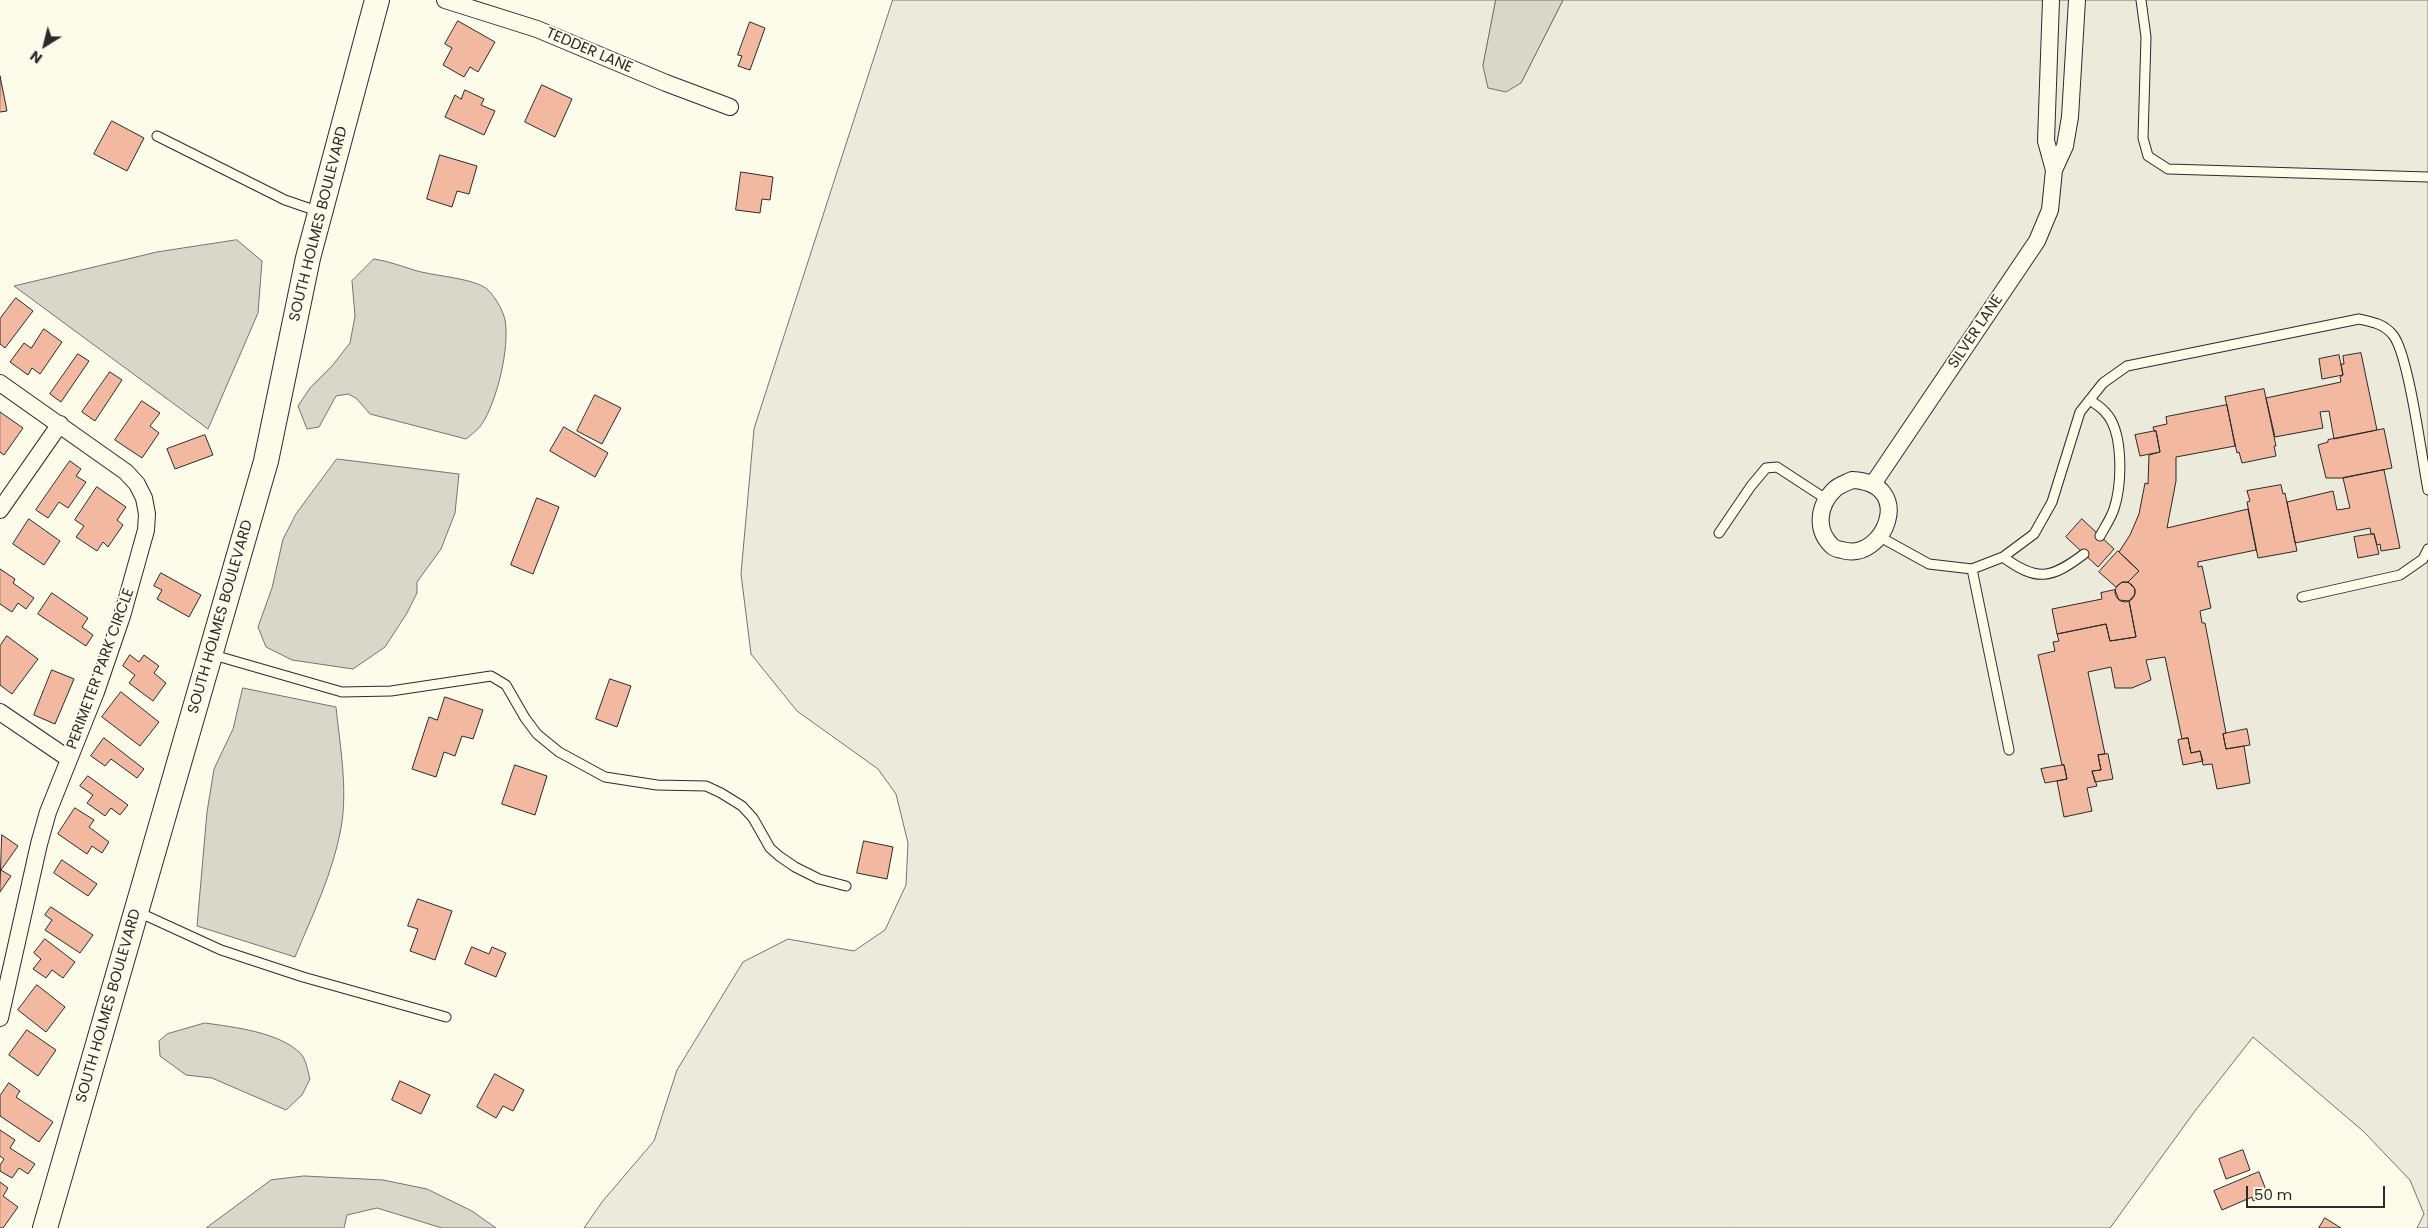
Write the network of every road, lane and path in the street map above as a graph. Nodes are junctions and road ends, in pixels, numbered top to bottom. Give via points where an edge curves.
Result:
1 (377, 0) edge
2 (445, 0) edge
3 (2051, 0) edge
4 (2076, 0) edge
5 (2141, 0) edge
6 (730, 107) dead end
7 (158, 136) dead end
8 (2054, 170) junction
9 (2428, 177) edge
10 (320, 212) junction
11 (0, 383) edge
12 (2090, 400) junction
13 (60, 424) junction
14 (1873, 484) junction
15 (2428, 490) edge
16 (1826, 499) junction
17 (0, 510) edge
18 (1719, 533) dead end
19 (2100, 536) dead end
20 (1880, 537) junction
21 (2428, 549) edge
22 (2084, 554) dead end
23 (2003, 557) junction
24 (1972, 568) junction
25 (2302, 597) dead end
26 (210, 654) junction
27 (0, 712) edge
28 (2009, 750) dead end
29 (68, 760) junction
30 (846, 886) dead end
31 (136, 911) junction
32 (1, 1011) edge
33 (446, 1016) dead end
34 (45, 1228) edge

1 - 10 main road, SOUTH HOLMES BOULEVARD
2 - 6 street, TEDDER LANE via 537,29
3 - 8 street, SILVER LANE via 2046,141
4 - 8 street, SILVER LANE via 2070,117 2065,146
5 - 9 lane via 2146,37 2143,138 2148,156 2168,169
7 - 10 lane via 285,200
8 - 14 street, SILVER LANE via 2050,210 2037,241
10 - 26 main road, SOUTH HOLMES BOULEVARD via 294,320 266,461
11 - 13 street, PERIMETER PARK CIRCLE
12 - 15 lane via 2103,383 2127,366 2359,319 2381,324 2394,336 2403,359
12 - 19 lane via 2106,412 2114,426 2118,445 2118,489 2114,510
12 - 23 lane via 2080,412 2052,502 2034,534
13 - 17 street
13 - 29 street, PERIMETER PARK CIRCLE via 126,472 144,498 147,514 146,530 122,616
14 - 16 street via 1852,480 1836,488
14 - 20 street via 1881,489 1888,504 1888,521
16 - 18 lane via 1777,467 1766,468
16 - 20 street via 1820,520 1823,536 1833,548 1849,552 1866,549
20 - 24 lane via 1929,564
21 - 25 lane via 2423,559 2400,575
22 - 23 lane via 2066,568 2042,575 2022,571
23 - 24 lane
24 - 28 lane
26 - 30 lane via 342,692 390,691 491,676 506,684 525,718 559,752 605,776 657,785 706,786 721,793 742,806 779,856 819,879
26 - 31 main road, SOUTH HOLMES BOULEVARD
27 - 29 street
29 - 32 street, PERIMETER PARK CIRCLE via 39,844
31 - 33 lane via 221,950 303,978
31 - 34 main road, SOUTH HOLMES BOULEVARD

